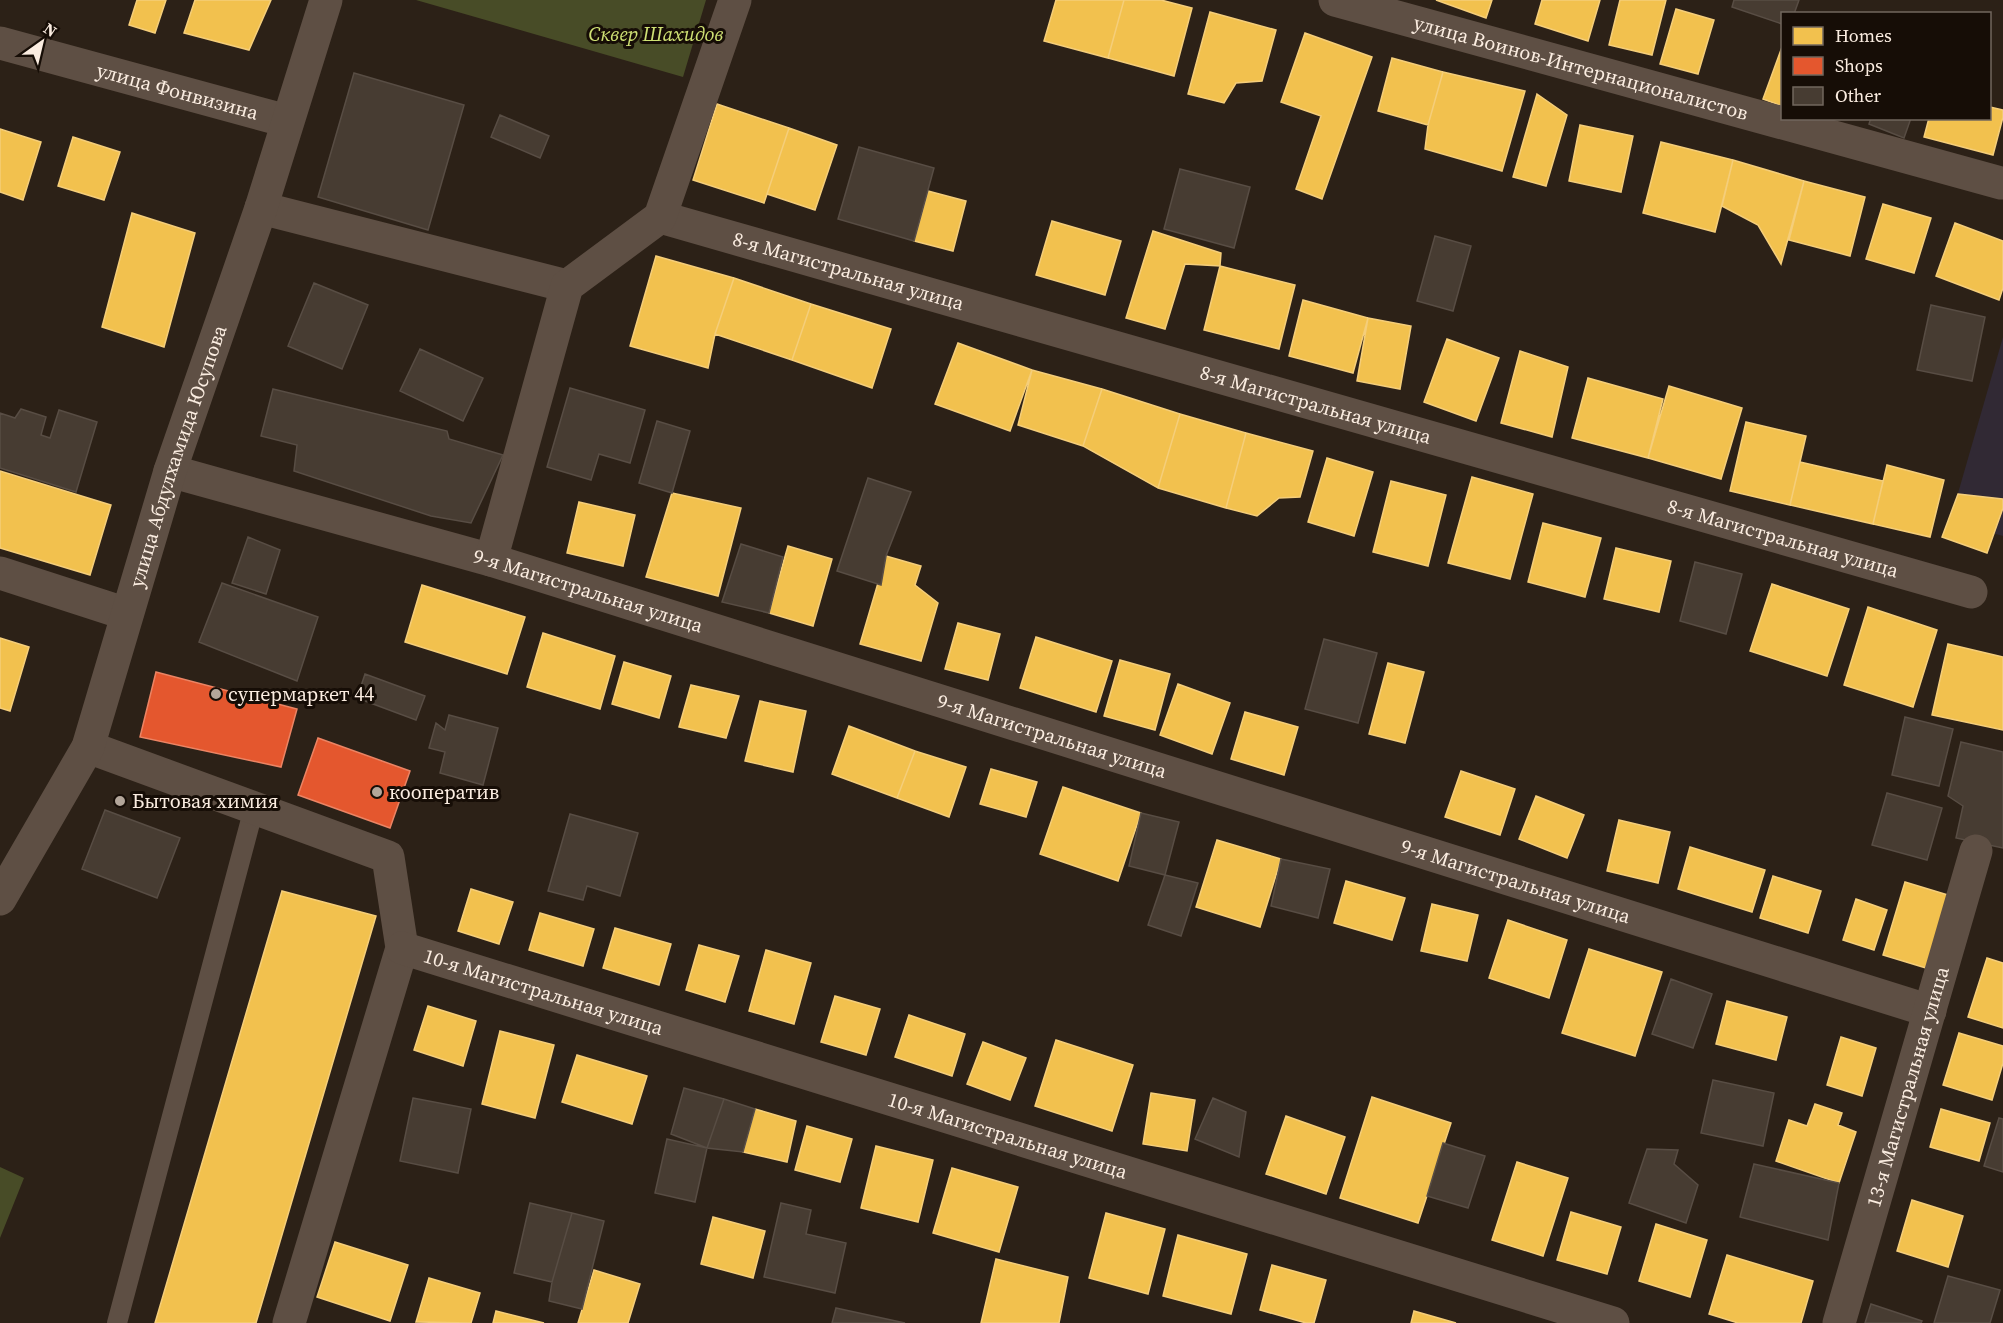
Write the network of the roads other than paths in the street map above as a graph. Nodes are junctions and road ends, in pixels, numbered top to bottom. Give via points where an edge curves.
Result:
1 (326, 0) edge
2 (735, 0) edge
3 (1335, 0) edge
4 (0, 43) edge
5 (288, 121) junction
6 (2001, 183) dead end
7 (261, 208) junction
8 (660, 217) junction
9 (567, 286) junction
10 (170, 471) junction
11 (491, 560) junction
12 (0, 573) edge
13 (1971, 592) dead end
14 (127, 614) junction
15 (88, 747) junction
16 (254, 808) junction
17 (1976, 851) dead end
18 (0, 899) edge
19 (402, 948) junction
20 (1930, 1011) junction
21 (117, 1323) edge
22 (290, 1323) edge
23 (1613, 1323) edge
24 (1839, 1323) edge

1 - 5 street, улица Абдулхамида Юсупова
2 - 8 street
3 - 6 street, улица Воинов-Интернационалистов
4 - 5 street, улица Фонвизина
5 - 7 street, улица Абдулхамида Юсупова
7 - 9 street
7 - 10 street, улица Абдулхамида Юсупова
8 - 9 street
8 - 13 street, 8-я Магистральная улица
9 - 11 street
10 - 11 street, 9-я Магистральная улица
10 - 14 street, улица Абдулхамида Юсупова
11 - 20 street, 9-я Магистральная улица
12 - 14 street
14 - 15 street, улица Абдулхамида Юсупова
15 - 16 street
15 - 18 street, улица Абдулхамида Юсупова
16 - 19 street via 388,857
16 - 21 lane
17 - 20 street, 13-я Магистральная улица
19 - 22 street
19 - 23 street, 10-я Магистральная улица
20 - 24 street, 13-я Магистральная улица

